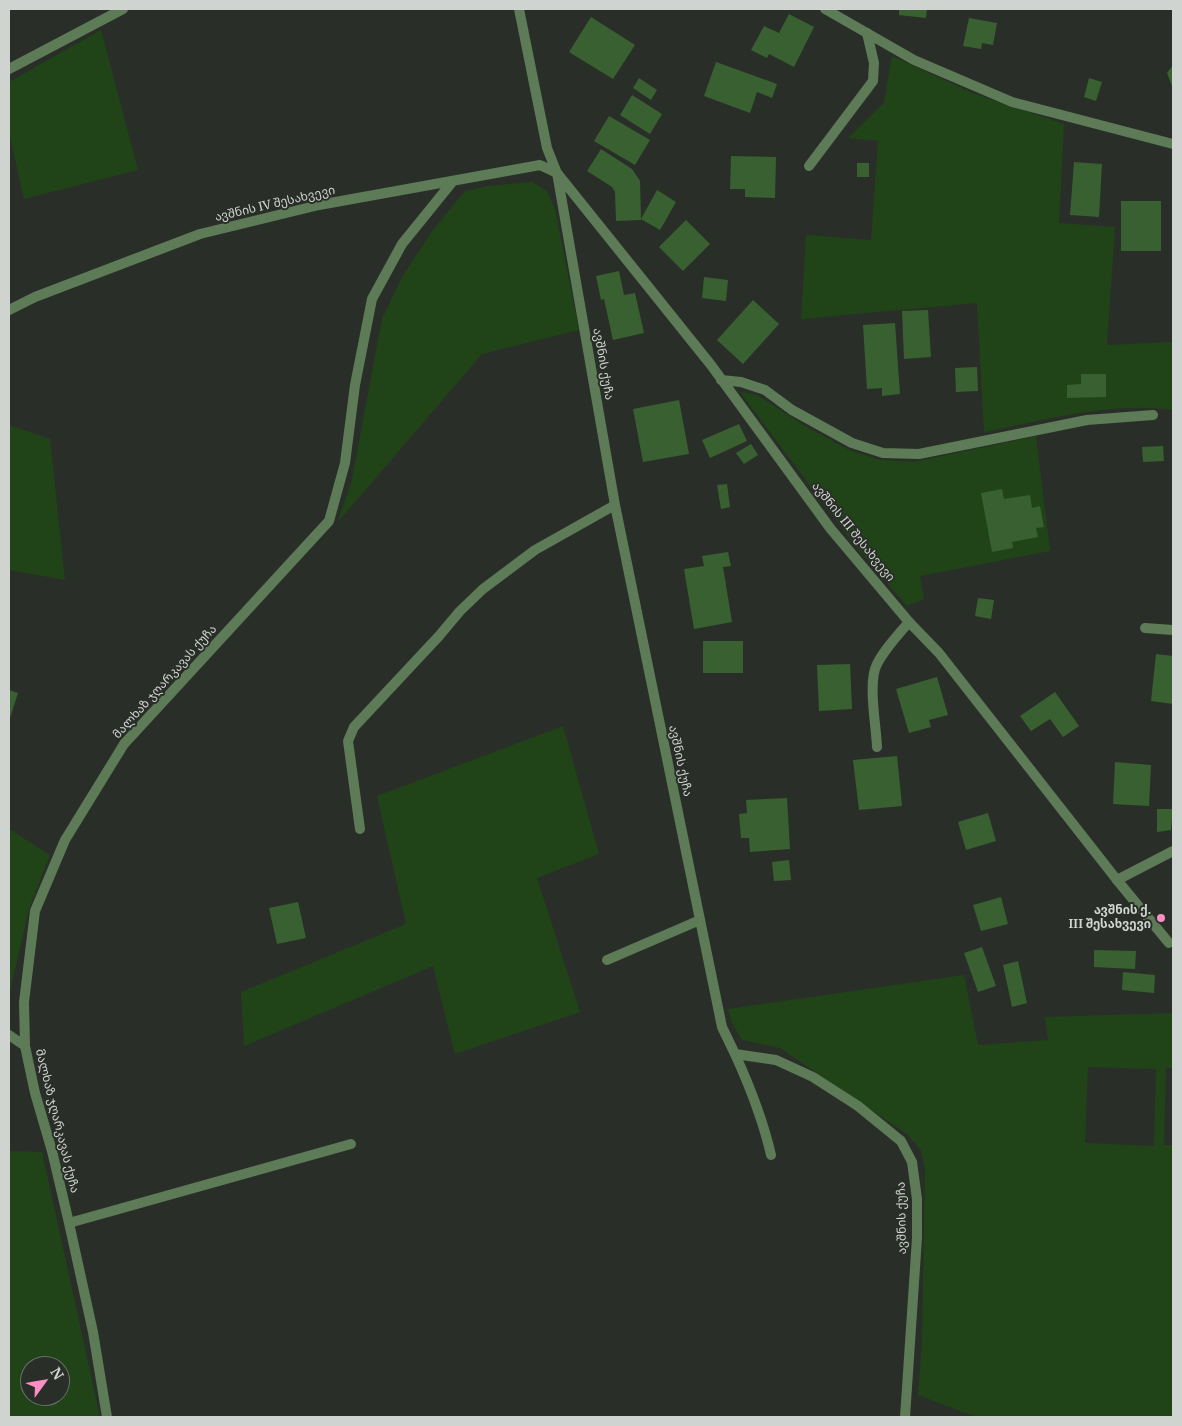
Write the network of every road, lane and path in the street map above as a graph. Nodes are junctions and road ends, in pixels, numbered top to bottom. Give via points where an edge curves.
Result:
1 (123, 9) edge
2 (519, 9) edge
3 (825, 9) edge
4 (867, 33) junction
5 (9, 69) edge
6 (1173, 144) edge
7 (809, 166) dead end
8 (557, 173) junction
9 (453, 181) junction
10 (9, 310) edge
11 (721, 380) junction
12 (1152, 415) dead end
13 (615, 505) junction
14 (909, 622) junction
15 (1145, 628) dead end
16 (1173, 630) edge
17 (877, 747) dead end
18 (360, 829) dead end
19 (1173, 851) edge
20 (1117, 880) junction
21 (700, 920) junction
22 (1169, 943) dead end
23 (607, 960) dead end
24 (9, 1035) edge
25 (25, 1046) junction
26 (735, 1054) junction
27 (352, 1144) dead end
28 (772, 1155) dead end
29 (69, 1223) junction
30 (107, 1417) edge
31 (905, 1417) edge

1 - 5 street
2 - 8 street, ავშნის ქუჩა via 547,148
3 - 4 street
4 - 6 street via 914,60 1012,102
4 - 7 street via 874,63 873,81
8 - 9 street, ავშნის IV შესახვევი via 540,165
8 - 11 street, ავშნის III შესახვევი
8 - 13 street, ავშნის ქუჩა
9 - 10 street, ავშნის IV შესახვევი via 319,205 200,234
9 - 25 street, მალხაზ ჯღარკავას ქუჩა via 402,244 372,298 344,463 329,521 124,744 65,840 34,911 24,1002
11 - 12 street via 765,390 792,410 845,440 883,453 918,454 1087,420
11 - 14 street, ავშნის III შესახვევი via 830,528
13 - 18 street via 535,550 483,589 354,727 348,741
13 - 21 street, ავშნის ქუჩა
14 - 17 street via 875,668
14 - 20 street, ავშნის III შესახვევი via 939,653
15 - 16 street
19 - 20 street
20 - 22 street, ავშნის III შესახვევი
21 - 23 street
21 - 26 street, ავშნის ქუჩა via 722,1027
24 - 25 street
25 - 29 street, მალხაზ ჯღარკავას ქუჩა
26 - 28 street via 749,1084
26 - 31 street, ავშნის ქუჩა via 776,1060 813,1077 858,1106 901,1141 912,1162 917,1199 917,1238
27 - 29 street
29 - 30 street, მალხაზ ჯღარკავას ქუჩა via 93,1332

